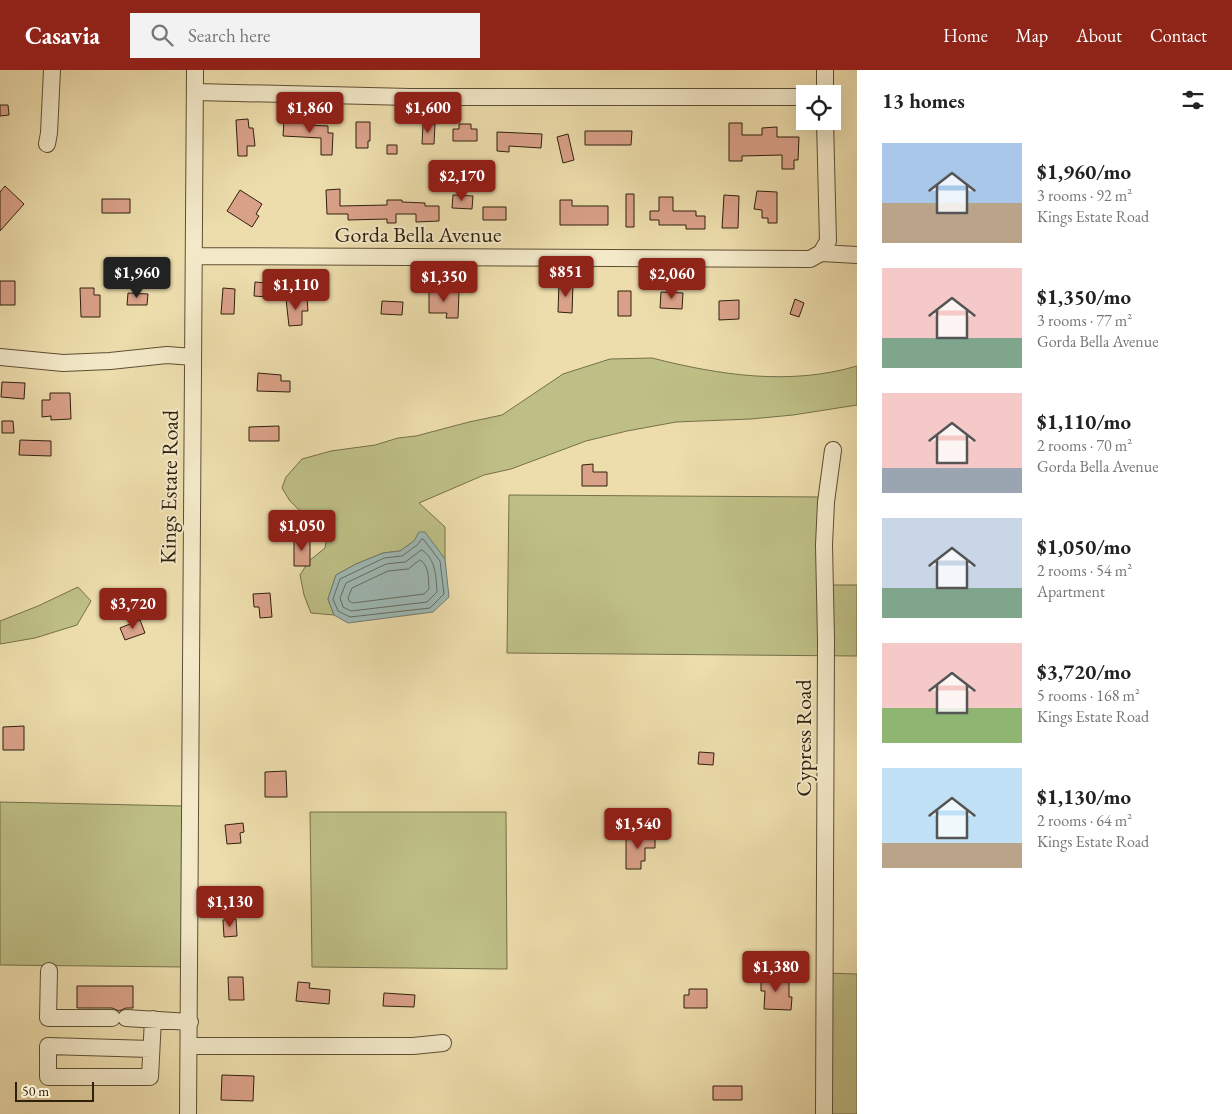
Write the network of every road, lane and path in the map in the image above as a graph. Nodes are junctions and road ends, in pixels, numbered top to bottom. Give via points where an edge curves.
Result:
1 (52, 70) edge
2 (195, 70) edge
3 (825, 70) edge
4 (825, 85) edge
5 (195, 92) junction
6 (796, 97) edge
7 (826, 130) edge
8 (46, 144) dead end
9 (821, 253) junction
10 (857, 255) edge
11 (194, 256) junction
12 (0, 357) edge
13 (193, 357) junction
14 (832, 450) dead end
15 (49, 971) dead end
16 (48, 1018) junction
17 (153, 1019) junction
18 (190, 1022) junction
19 (443, 1043) dead end
20 (48, 1046) junction
21 (190, 1046) junction
22 (151, 1049) junction
23 (188, 1114) edge
24 (824, 1114) edge

1 - 8 street
2 - 5 street, Kings Estate Road
3 - 4 street
5 - 6 street
5 - 11 street, Kings Estate Road
7 - 9 street via 828,241
9 - 10 street, Gorda Bella Avenue
9 - 11 street, Gorda Bella Avenue via 810,259
11 - 13 street, Kings Estate Road
12 - 13 street via 63,363 166,355
13 - 18 street, Kings Estate Road
14 - 24 street, Cypress Road via 824,545
15 - 16 street
16 - 17 street
16 - 20 street
17 - 18 street
17 - 22 street
18 - 21 street, Kings Estate Road
19 - 21 street via 413,1046
20 - 22 street
20 - 22 street via 48,1077 150,1077
21 - 23 street, Kings Estate Road

